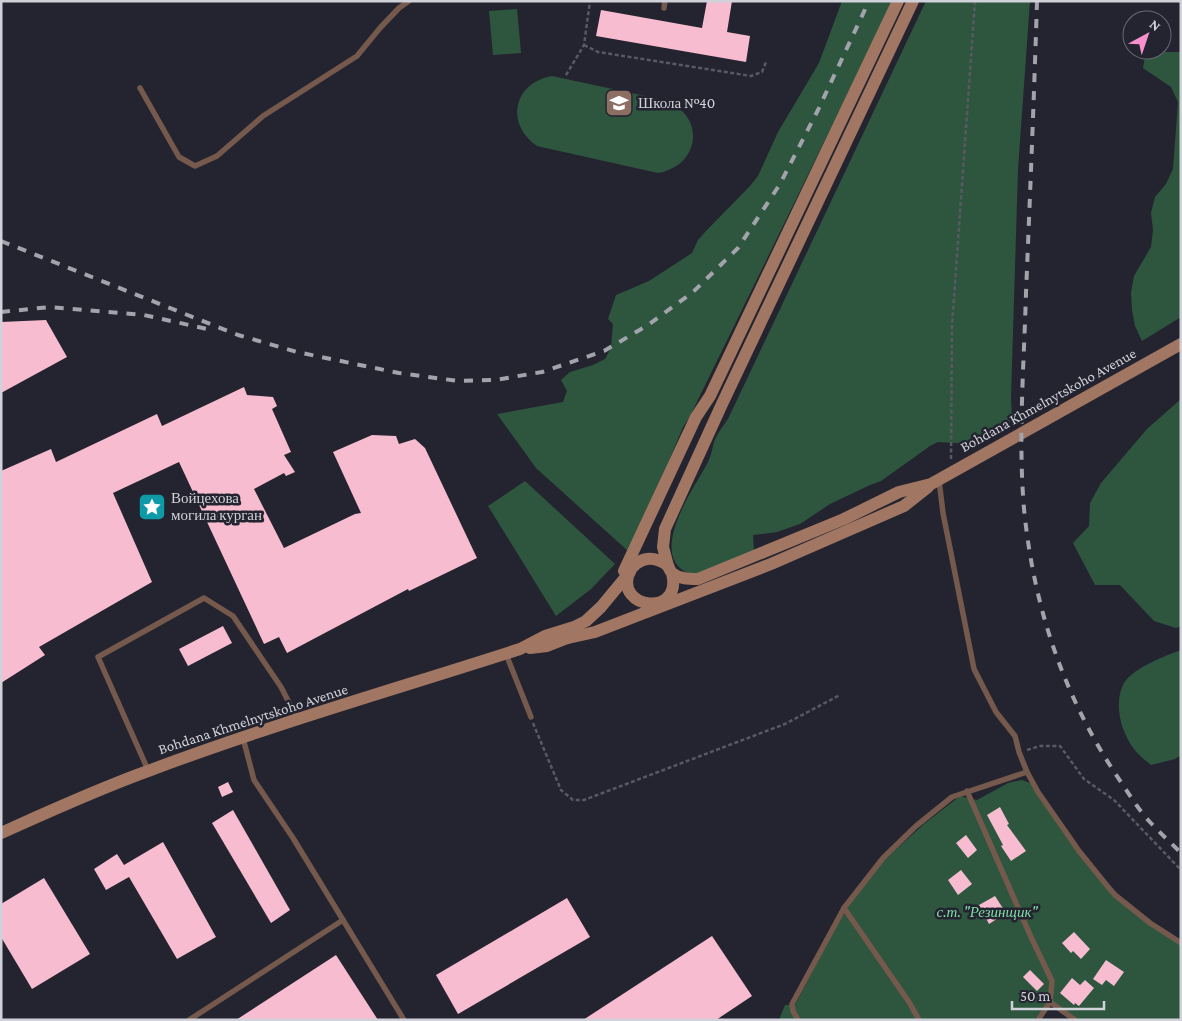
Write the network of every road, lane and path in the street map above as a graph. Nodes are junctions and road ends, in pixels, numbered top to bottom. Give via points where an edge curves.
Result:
1 (408, 1) edge
2 (590, 1) edge
3 (898, 1) edge
4 (913, 1) edge
5 (975, 1) edge
6 (584, 45) junction
7 (766, 62) dead end
8 (566, 75) dead end
9 (140, 88) dead end
10 (1181, 344) edge
11 (710, 396) junction
12 (952, 472) junction
13 (935, 482) junction
14 (632, 568) junction
15 (670, 570) junction
16 (610, 596) junction
17 (682, 599) junction
18 (664, 600) junction
19 (650, 604) junction
20 (568, 638) junction
21 (520, 649) junction
22 (506, 654) junction
23 (840, 695) dead end
24 (531, 717) joint
25 (298, 720) junction
26 (242, 738) junction
27 (1019, 752) junction
28 (148, 770) junction
29 (1027, 772) junction
30 (967, 791) junction
31 (1, 833) edge
32 (1181, 870) edge
33 (844, 908) junction
34 (343, 920) junction
35 (1181, 943) edge
36 (1050, 1002) junction
37 (189, 1020) edge
38 (404, 1020) edge
39 (798, 1020) edge
40 (919, 1020) edge
41 (1038, 1020) edge
42 (1075, 1020) edge

1 - 9 lane via 357,56 263,116 217,156 194,166 179,157
2 - 6 path
3 - 11 main road
4 - 15 main road via 665,529 663,547
5 - 12 path via 952,326
6 - 7 path via 598,52 751,76 762,72
6 - 8 path
10 - 12 main road, Bohdana Khmelnytskoho Avenue
11 - 14 main road via 703,420
11 - 16 main road via 696,417
12 - 13 main road, Bohdana Khmelnytskoho Avenue
13 - 15 main road, Bohdana Khmelnytskoho Avenue via 899,492 844,519 707,576 688,580
13 - 17 main road, Bohdana Khmelnytskoho Avenue via 904,506
13 - 27 lane via 974,669 996,712 1016,736
14 - 15 main road, Bohdana Khmelnytskoho Avenue via 640,561 655,559
14 - 16 main road, Bohdana Khmelnytskoho Avenue
14 - 19 main road via 628,586 631,593 636,599
15 - 18 main road via 674,580
16 - 21 main road, Bohdana Khmelnytskoho Avenue via 586,621
17 - 18 main road, Bohdana Khmelnytskoho Avenue
17 - 20 main road, Bohdana Khmelnytskoho Avenue via 595,632
18 - 19 main road, Bohdana Khmelnytskoho Avenue
19 - 20 main road, Bohdana Khmelnytskoho Avenue
20 - 21 main road, Bohdana Khmelnytskoho Avenue via 548,646
21 - 22 main road, Bohdana Khmelnytskoho Avenue
22 - 24 lane
22 - 25 main road, Bohdana Khmelnytskoho Avenue
23 - 24 path via 785,724 584,800 573,800 561,790
25 - 26 main road, Bohdana Khmelnytskoho Avenue
25 - 28 lane via 282,687 233,616 204,598 98,657
26 - 28 main road, Bohdana Khmelnytskoho Avenue
26 - 34 lane via 254,780
27 - 29 lane
27 - 32 path via 1040,746 1060,746 1084,779 1114,800
28 - 31 main road, Bohdana Khmelnytskoho Avenue
29 - 30 lane
29 - 35 lane via 1079,851 1115,895
30 - 33 lane via 952,797 916,826 883,858
30 - 36 lane via 1052,980
33 - 39 lane via 792,1004
33 - 40 lane
34 - 37 lane
34 - 38 lane
36 - 41 lane
36 - 42 lane

